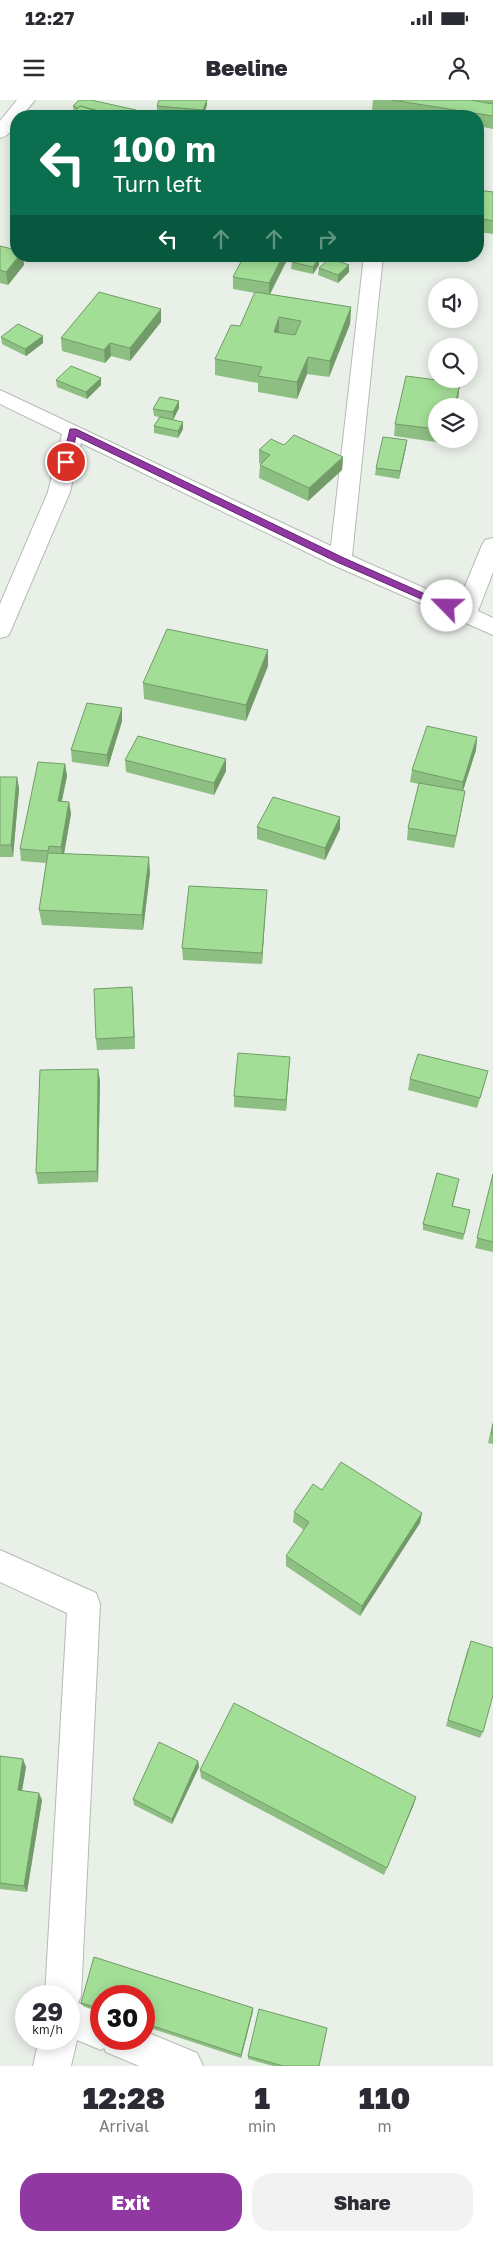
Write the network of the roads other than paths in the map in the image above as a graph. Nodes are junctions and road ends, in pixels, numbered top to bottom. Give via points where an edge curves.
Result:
1 (26, 100) edge
2 (18, 110) edge
3 (10, 120) edge
4 (0, 133) edge
5 (373, 262) edge
6 (0, 396) edge
7 (73, 431) junction
8 (493, 545) edge
9 (340, 560) junction
10 (465, 614) junction
11 (493, 626) edge
12 (0, 630) edge
13 (0, 1566) edge
14 (64, 1985) edge
15 (56, 2050) edge
16 (145, 2050) edge
17 (52, 2066) edge
18 (184, 2066) edge

1 - 2 street
3 - 4 street
5 - 9 street
6 - 7 street
7 - 9 street
7 - 12 street via 59,492
8 - 10 street
9 - 10 street
10 - 11 street
13 - 14 street via 84,1604
15 - 17 street
16 - 18 street

